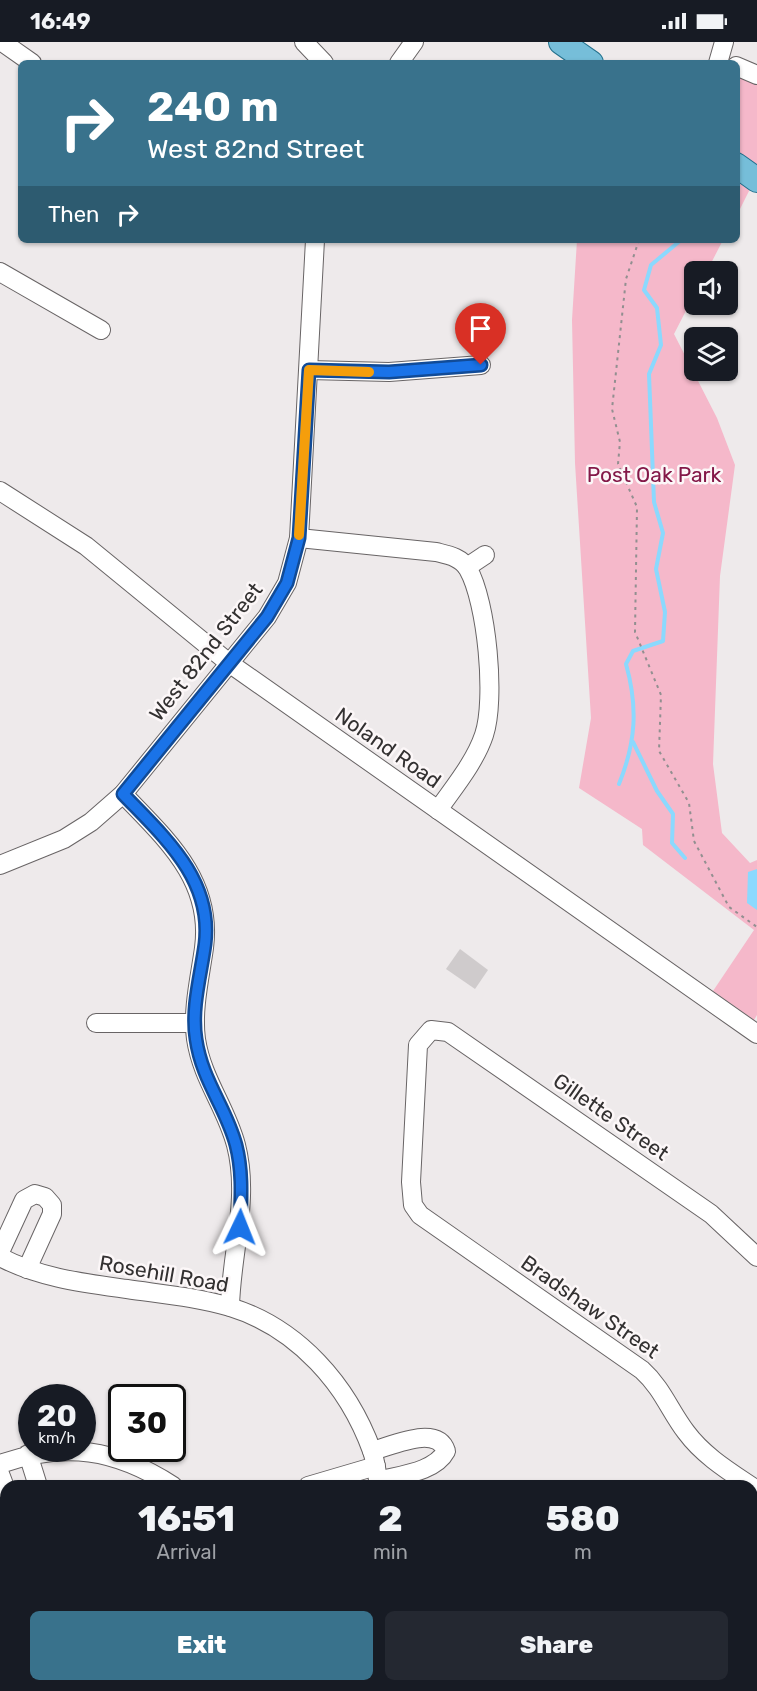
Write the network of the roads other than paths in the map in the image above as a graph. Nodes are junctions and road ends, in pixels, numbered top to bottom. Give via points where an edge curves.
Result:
1 (2, 42) edge
2 (304, 42) edge
3 (414, 42) edge
4 (561, 42) edge
5 (29, 60) edge
6 (321, 60) edge
7 (401, 60) edge
8 (587, 60) edge
9 (740, 66) edge
10 (757, 75) edge
11 (740, 168) edge
12 (757, 180) edge
13 (315, 243) edge
14 (0, 272) edge
15 (101, 330) dead end
16 (481, 365) dead end
17 (309, 370) junction
18 (0, 491) edge
19 (299, 538) junction
20 (485, 555) dead end
21 (467, 567) junction
22 (229, 663) junction
23 (123, 794) junction
24 (438, 810) junction
25 (0, 865) edge
26 (96, 1023) dead end
27 (195, 1023) junction
28 (430, 1030) joint
29 (757, 1034) edge
30 (0, 1252) edge
31 (0, 1257) edge
32 (757, 1257) edge
33 (27, 1269) junction
34 (230, 1307) junction
35 (96, 1453) edge
36 (18, 1458) edge
37 (30, 1462) edge
38 (0, 1464) edge
39 (376, 1471) edge
40 (36, 1480) edge
41 (162, 1480) edge
42 (335, 1480) edge
43 (742, 1480) edge

1 - 5 street
2 - 6 street
3 - 7 street
4 - 8 main road
9 - 10 street
11 - 12 main road
13 - 17 street, West 82nd Street
14 - 15 street
16 - 17 street via 389,372
17 - 19 street, West 82nd Street
18 - 22 street, Noland Road via 86,546
19 - 21 street via 436,552 456,557
19 - 22 street, West 82nd Street via 287,583 267,617
20 - 21 street
21 - 24 street via 480,602 491,695 489,717 473,758
22 - 23 street, West 82nd Street
22 - 24 street, Noland Road
23 - 25 street, West 82nd Street via 91,822 64,838
23 - 27 street via 175,848 201,897 205,940
24 - 29 street, Noland Road
26 - 27 street
27 - 34 street via 202,1067 229,1126 240,1165 240,1227
28 - 32 street, Gillette Street via 448,1032 711,1214
28 - 43 street, Bradshaw Street via 418,1045 413,1205 420,1215 642,1370 667,1398 679,1422 701,1450
30 - 33 street via 24,1200 35,1194 45,1197 52,1204 52,1214
31 - 33 street, Rosehill Road
33 - 34 street, Rosehill Road via 73,1281
34 - 39 street, Rosehill Road via 265,1322 310,1353 349,1403
35 - 41 street via 128,1461
36 - 38 street
37 - 40 street
39 - 42 street

